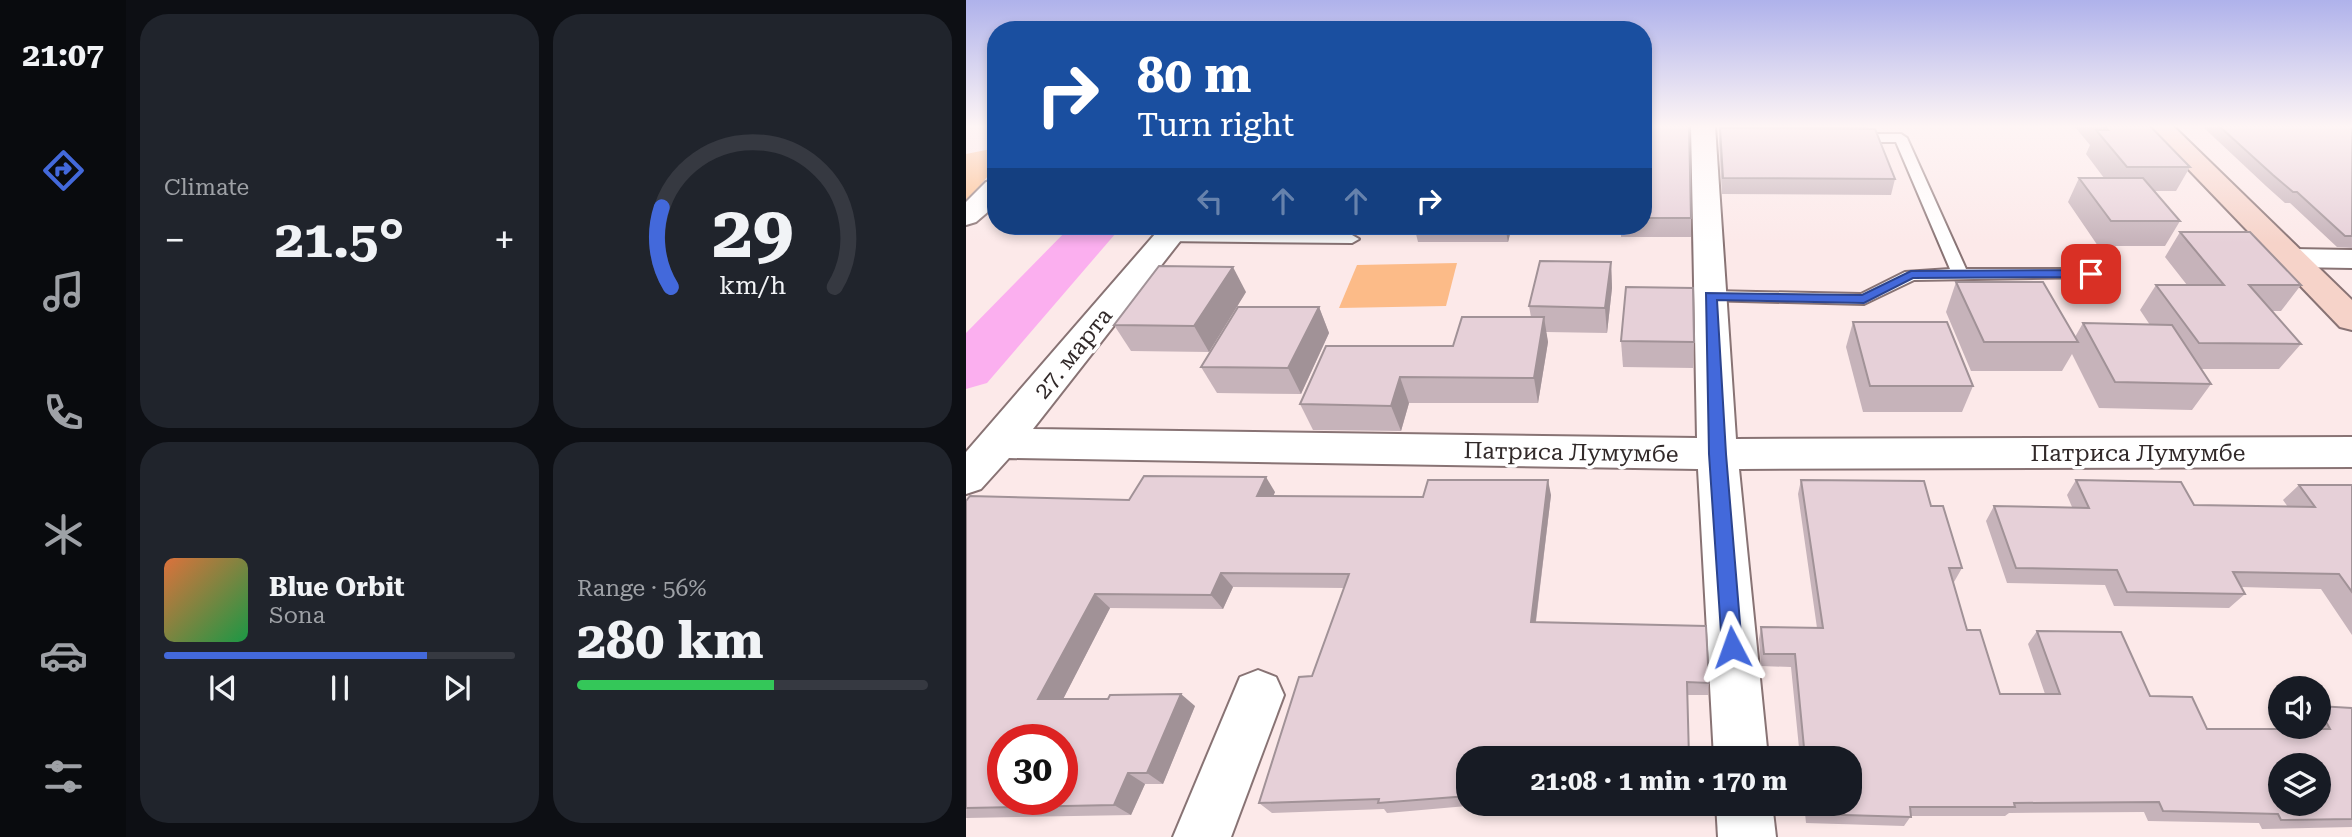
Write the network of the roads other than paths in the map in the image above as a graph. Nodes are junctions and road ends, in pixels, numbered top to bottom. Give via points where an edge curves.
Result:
1 (1708, 165) edge
2 (1913, 165) edge
3 (2198, 165) edge
4 (987, 196) edge
5 (966, 216) edge
6 (1170, 235) edge
7 (1249, 235) edge
8 (1352, 239) dead end
9 (2292, 258) junction
10 (2352, 259) edge
11 (1961, 274) junction
12 (2091, 274) dead end
13 (1710, 296) junction
14 (2352, 319) edge
15 (999, 443) junction
16 (2352, 452) edge
17 (1717, 454) junction
18 (966, 478) edge
19 (1258, 695) dead end
20 (1740, 746) edge
21 (1745, 816) edge
22 (1202, 837) edge
23 (1747, 837) edge

1 - 13 street
2 - 11 lane
3 - 9 street
4 - 5 street
6 - 15 street, 27. марта
7 - 8 lane
9 - 10 street
9 - 14 street
11 - 12 lane
11 - 13 lane via 1911,275 1864,299
13 - 17 street
15 - 17 street, Патриса Лумумбе
15 - 18 street, 27. марта
16 - 17 street, Патриса Лумумбе
17 - 20 street
19 - 22 street
21 - 23 street

